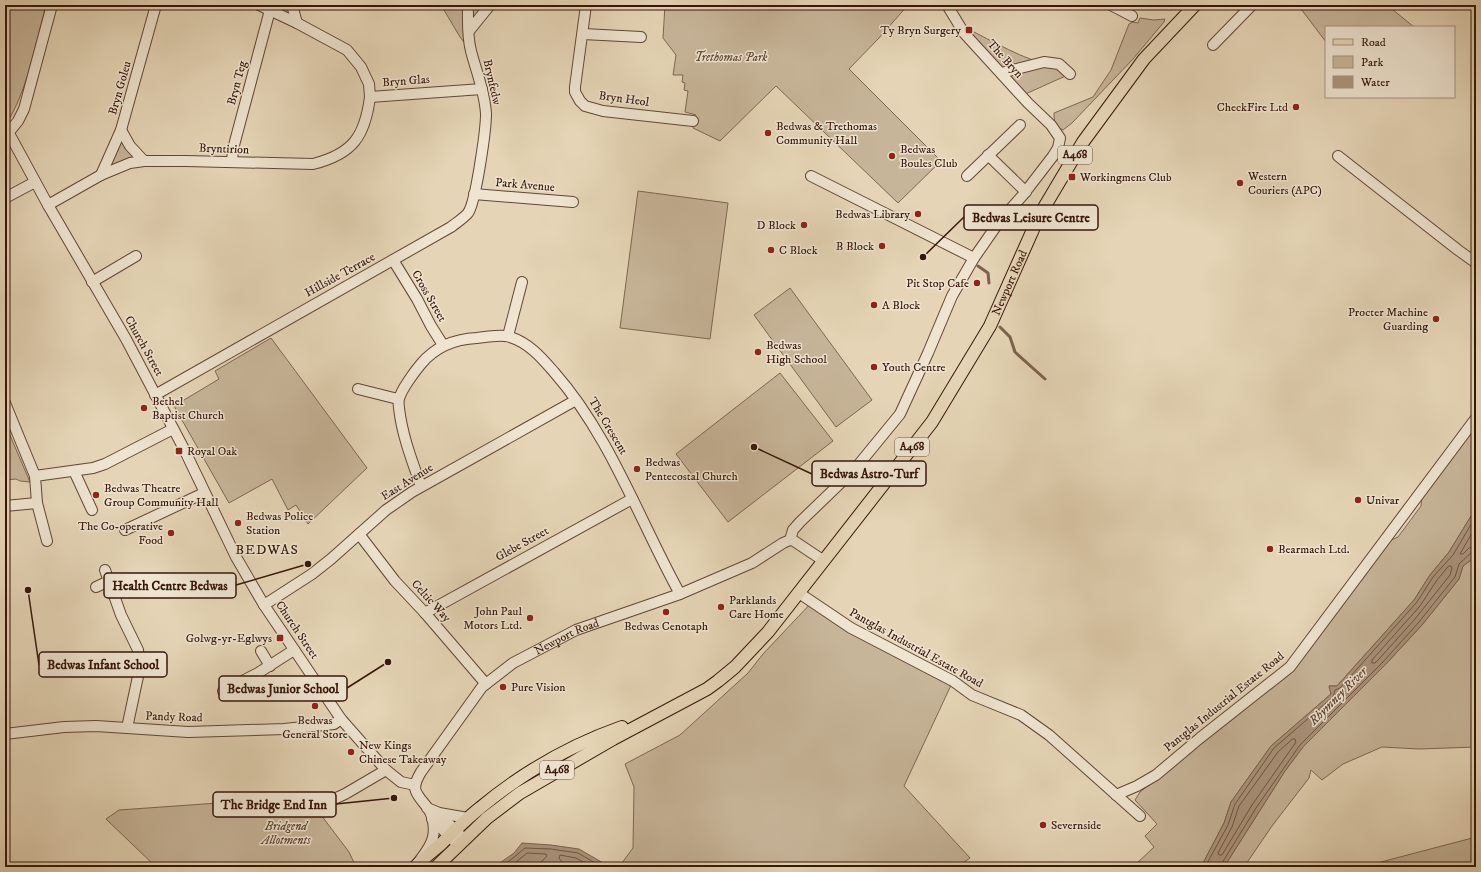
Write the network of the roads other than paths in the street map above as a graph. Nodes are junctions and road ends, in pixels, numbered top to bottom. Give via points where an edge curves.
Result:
1 (52, 5) edge
2 (156, 5) edge
3 (259, 5) edge
4 (292, 5) edge
5 (468, 5) edge
6 (490, 5) edge
7 (586, 5) edge
8 (947, 5) edge
9 (1110, 5) edge
10 (1195, 5) edge
11 (1252, 5) edge
12 (270, 10) junction
13 (1132, 16) dead end
14 (297, 23) junction
15 (469, 31) junction
16 (583, 34) junction
17 (641, 37) dead end
18 (1213, 45) dead end
19 (1001, 73) junction
20 (1070, 74) dead end
21 (482, 89) junction
22 (370, 97) junction
23 (693, 121) dead end
24 (1020, 125) dead end
25 (7, 129) edge
26 (121, 130) junction
27 (484, 138) joint
28 (988, 155) junction
29 (1338, 156) dead end
30 (144, 161) junction
31 (232, 162) junction
32 (101, 175) junction
33 (811, 176) dead end
34 (967, 176) dead end
35 (35, 182) junction
36 (1026, 192) junction
37 (474, 194) junction
38 (5, 198) edge
39 (573, 202) dead end
40 (48, 205) junction
41 (136, 256) dead end
42 (974, 258) junction
43 (393, 260) junction
44 (1476, 263) edge
45 (92, 282) junction
46 (522, 282) dead end
47 (508, 336) junction
48 (443, 345) junction
49 (358, 389) dead end
50 (155, 395) junction
51 (398, 399) junction
52 (576, 400) junction
53 (5, 403) edge
54 (1476, 418) edge
55 (173, 429) junction
56 (74, 471) junction
57 (35, 476) junction
58 (422, 486) junction
59 (204, 493) junction
60 (632, 499) junction
61 (37, 503) junction
62 (5, 506) edge
63 (92, 510) dead end
64 (125, 530) dead end
65 (359, 534) junction
66 (790, 540) junction
67 (47, 541) dead end
68 (824, 561) junction
69 (105, 570) dead end
70 (109, 581) junction
71 (96, 587) dead end
72 (799, 593) junction
73 (680, 594) junction
74 (264, 605) junction
75 (425, 613) junction
76 (294, 650) junction
77 (261, 651) dead end
78 (270, 666) junction
79 (486, 684) junction
80 (223, 691) dead end
81 (659, 713) junction
82 (341, 719) junction
83 (127, 728) junction
84 (5, 734) edge
85 (386, 770) junction
86 (414, 785) junction
87 (1116, 795) junction
88 (323, 804) dead end
89 (434, 815) junction
90 (1140, 816) dead end
91 (468, 818) junction
92 (452, 833) junction
93 (461, 842) junction
94 (420, 866) edge
95 (436, 867) edge

1 - 25 street via 24,109 18,121
2 - 26 street, Bryn Goleu
3 - 12 street, Bryn Glas
4 - 14 street
5 - 15 street, Brynfedw
6 - 15 street
7 - 16 street, Bryn Heol
8 - 19 street, The Bryn via 961,28
9 - 13 street
10 - 68 main road, Newport Road / A468 via 1144,59 1083,142 1038,216 990,326 932,422
11 - 18 street
12 - 14 street, Bryn Glas
12 - 31 street, Bryn Teg via 233,149
14 - 22 street, Bryn Glas via 347,50 361,67 369,84
15 - 21 street, Brynfedw via 470,50
16 - 17 street
16 - 23 street, Bryn Heol via 575,87 577,97 585,106 603,111
19 - 20 street via 1044,62 1059,64
19 - 36 street, The Bryn via 1051,125 1060,138 1053,156
21 - 22 street, Bryn Glas
21 - 27 street, Brynfedw via 486,113
22 - 31 street, Bryntirion via 368,117 360,136 347,150 329,160 313,164
24 - 28 street
25 - 35 street, Church Street
26 - 30 street via 130,146
26 - 32 street, Bryn Goleu
27 - 37 street, Hillside Terrace
28 - 34 street
28 - 36 street
29 - 44 street
30 - 31 street, Bryntirion
30 - 32 street, Bryntirion via 130,163
32 - 40 street, Bryntirion
33 - 42 street
35 - 38 street
35 - 40 street, Church Street
36 - 42 street via 999,222
37 - 39 street, Park Avenue
37 - 43 street, Hillside Terrace via 468,213 451,227
40 - 45 street, Church Street
41 - 45 street
42 - 66 street via 952,296 900,414 855,469 804,517 793,530
43 - 48 street, Cross Street
43 - 50 street, Hillside Terrace
45 - 50 street, Church Street
46 - 47 street
47 - 48 street, The Crescent via 471,338
47 - 52 street, The Crescent via 537,352
48 - 51 street, The Crescent via 428,356
49 - 51 street
50 - 55 street, Church Street
51 - 58 street via 400,419
52 - 58 street, East Avenue
52 - 60 street, The Crescent via 611,455
53 - 57 street
54 - 87 street, Pantglas Industrial Estate Road via 1290,667 1156,775
55 - 56 street via 105,464
55 - 59 street, Church Street
56 - 57 street
56 - 63 street
57 - 61 street
58 - 65 street, East Avenue via 386,510
59 - 64 street
59 - 74 street, Church Street via 236,558
60 - 73 street, The Crescent
60 - 75 street, Glebe Street
61 - 62 street
61 - 67 street
65 - 74 street, East Avenue via 312,574
65 - 75 street, Celtic Way
66 - 68 street via 794,540
66 - 73 street, Newport Road via 752,563
68 - 72 main road, Newport Road / A468
69 - 70 street
70 - 71 street
70 - 83 street via 121,615 138,650 140,667
72 - 81 main road, Newport Road / A468 via 768,632 728,674 707,689
72 - 87 street, Pantglas Industrial Estate Road via 851,628 953,681 972,695 1021,715 1049,735
73 - 79 street, Newport Road via 576,630 513,663
74 - 76 street, Church Street
75 - 79 street, Celtic Way
76 - 78 street
76 - 82 street, Church Street
77 - 78 street
78 - 80 street
79 - 86 street, Newport Road via 420,772
81 - 91 main road, Newport Road via 601,734 556,757 504,789
81 - 93 main road, Newport Road / A468 via 520,793 497,809
82 - 83 street, Pandy Road via 334,724 284,729 188,732
82 - 85 street, Church Street
83 - 84 street, Pandy Road via 64,727
85 - 86 street, Church Street via 402,782
85 - 88 street
86 - 89 street via 417,796
87 - 90 street, Pantglas Industrial Estate Road
89 - 91 street
89 - 92 street
89 - 94 street via 432,840
91 - 92 main road, Newport Road
92 - 93 street
92 - 94 main road, Newport Road
93 - 95 main road, Newport Road / A468

